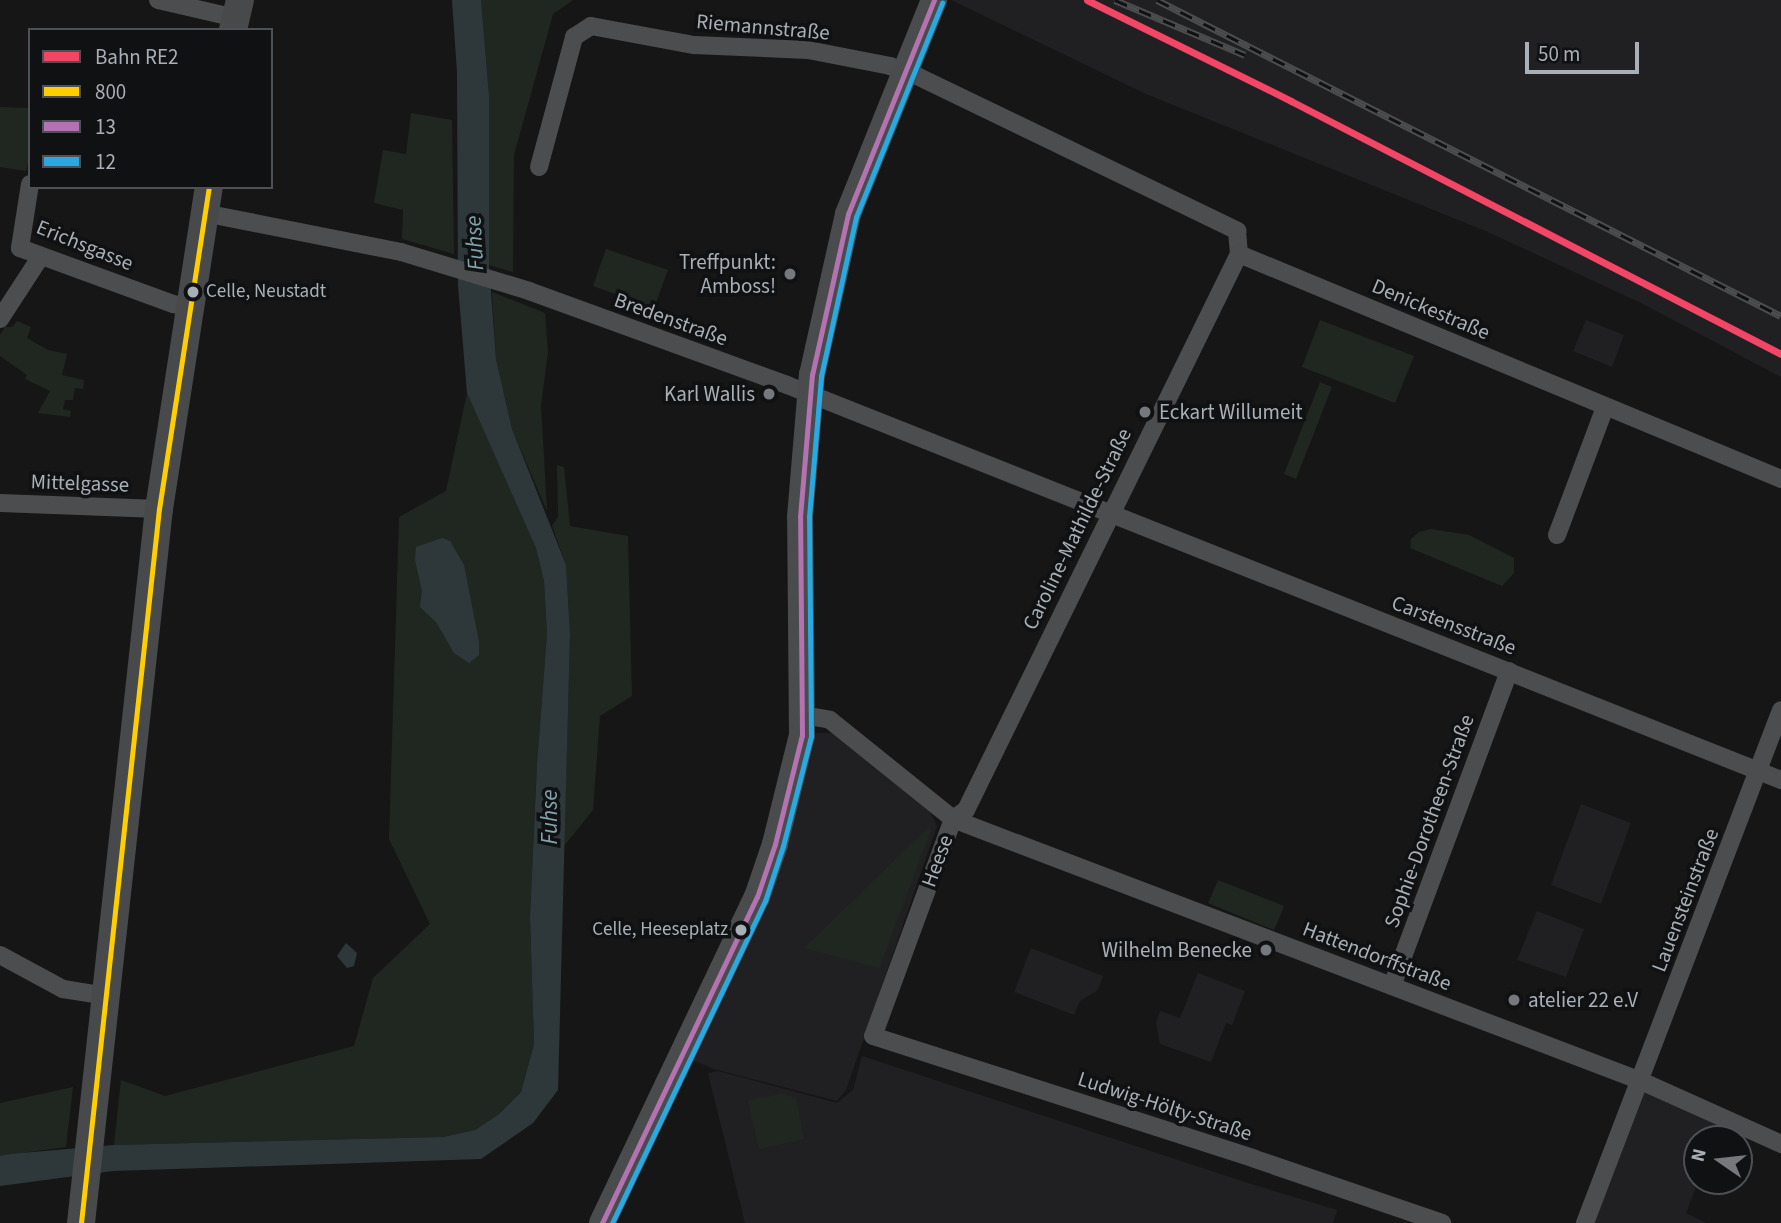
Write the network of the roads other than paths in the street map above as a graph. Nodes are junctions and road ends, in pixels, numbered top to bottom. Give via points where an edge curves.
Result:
1 (158, 0) edge
2 (934, 0) edge
3 (236, 16) edge
4 (905, 72) junction
5 (539, 167) dead end
6 (29, 189) edge
7 (214, 206) edge
8 (1239, 254) junction
9 (41, 256) junction
10 (189, 307) junction
11 (0, 319) edge
12 (810, 395) junction
13 (1605, 407) junction
14 (1781, 479) edge
15 (0, 503) edge
16 (159, 509) junction
17 (1108, 515) junction
18 (1557, 535) dead end
19 (1509, 671) junction
20 (1781, 710) edge
21 (803, 715) junction
22 (1758, 769) junction
23 (1781, 780) edge
24 (953, 819) junction
25 (0, 955) edge
26 (1392, 986) junction
27 (107, 996) junction
28 (873, 1036) joint
29 (1641, 1081) junction
30 (1781, 1144) edge
31 (80, 1223) edge
32 (602, 1223) edge
33 (1441, 1223) edge
34 (1585, 1223) edge

1 - 3 street
2 - 4 street
4 - 5 street, Riemannstraße via 808,50 694,46 591,26 574,37
4 - 8 street, Riemannstraße via 1237,231
4 - 12 street via 848,214
6 - 9 street, Erichsgasse via 20,248
7 - 10 main road
7 - 12 street, Bredenstraße via 401,252 509,285
8 - 13 street, Denickestraße
8 - 17 street, Caroline-Mathilde-Straße
9 - 10 street, Erichsgasse
9 - 11 street
10 - 16 main road
12 - 17 street, Bredenstraße
12 - 21 street via 800,517
13 - 14 street, Denickestraße
13 - 18 street
15 - 16 street, Mittelgasse
16 - 27 main road
17 - 19 street, Carstensstraße
17 - 24 street, Caroline-Mathilde-Straße via 966,810
19 - 22 street, Carstensstraße
19 - 26 street, Sophie-Dorotheen-Straße
20 - 22 street, Lauensteinstraße
21 - 24 street, Heese via 830,720
21 - 32 street via 775,844 757,898
22 - 23 street, Carstensstraße
22 - 29 street, Lauensteinstraße
24 - 26 street, Hattendorffstraße
24 - 28 street, Heese
25 - 27 street via 63,989
26 - 29 street, Hattendorffstraße
27 - 31 main road
28 - 33 street, Ludwig-Hölty-Straße
29 - 30 street, Hattendorffstraße
29 - 34 street, Lauensteinstraße

